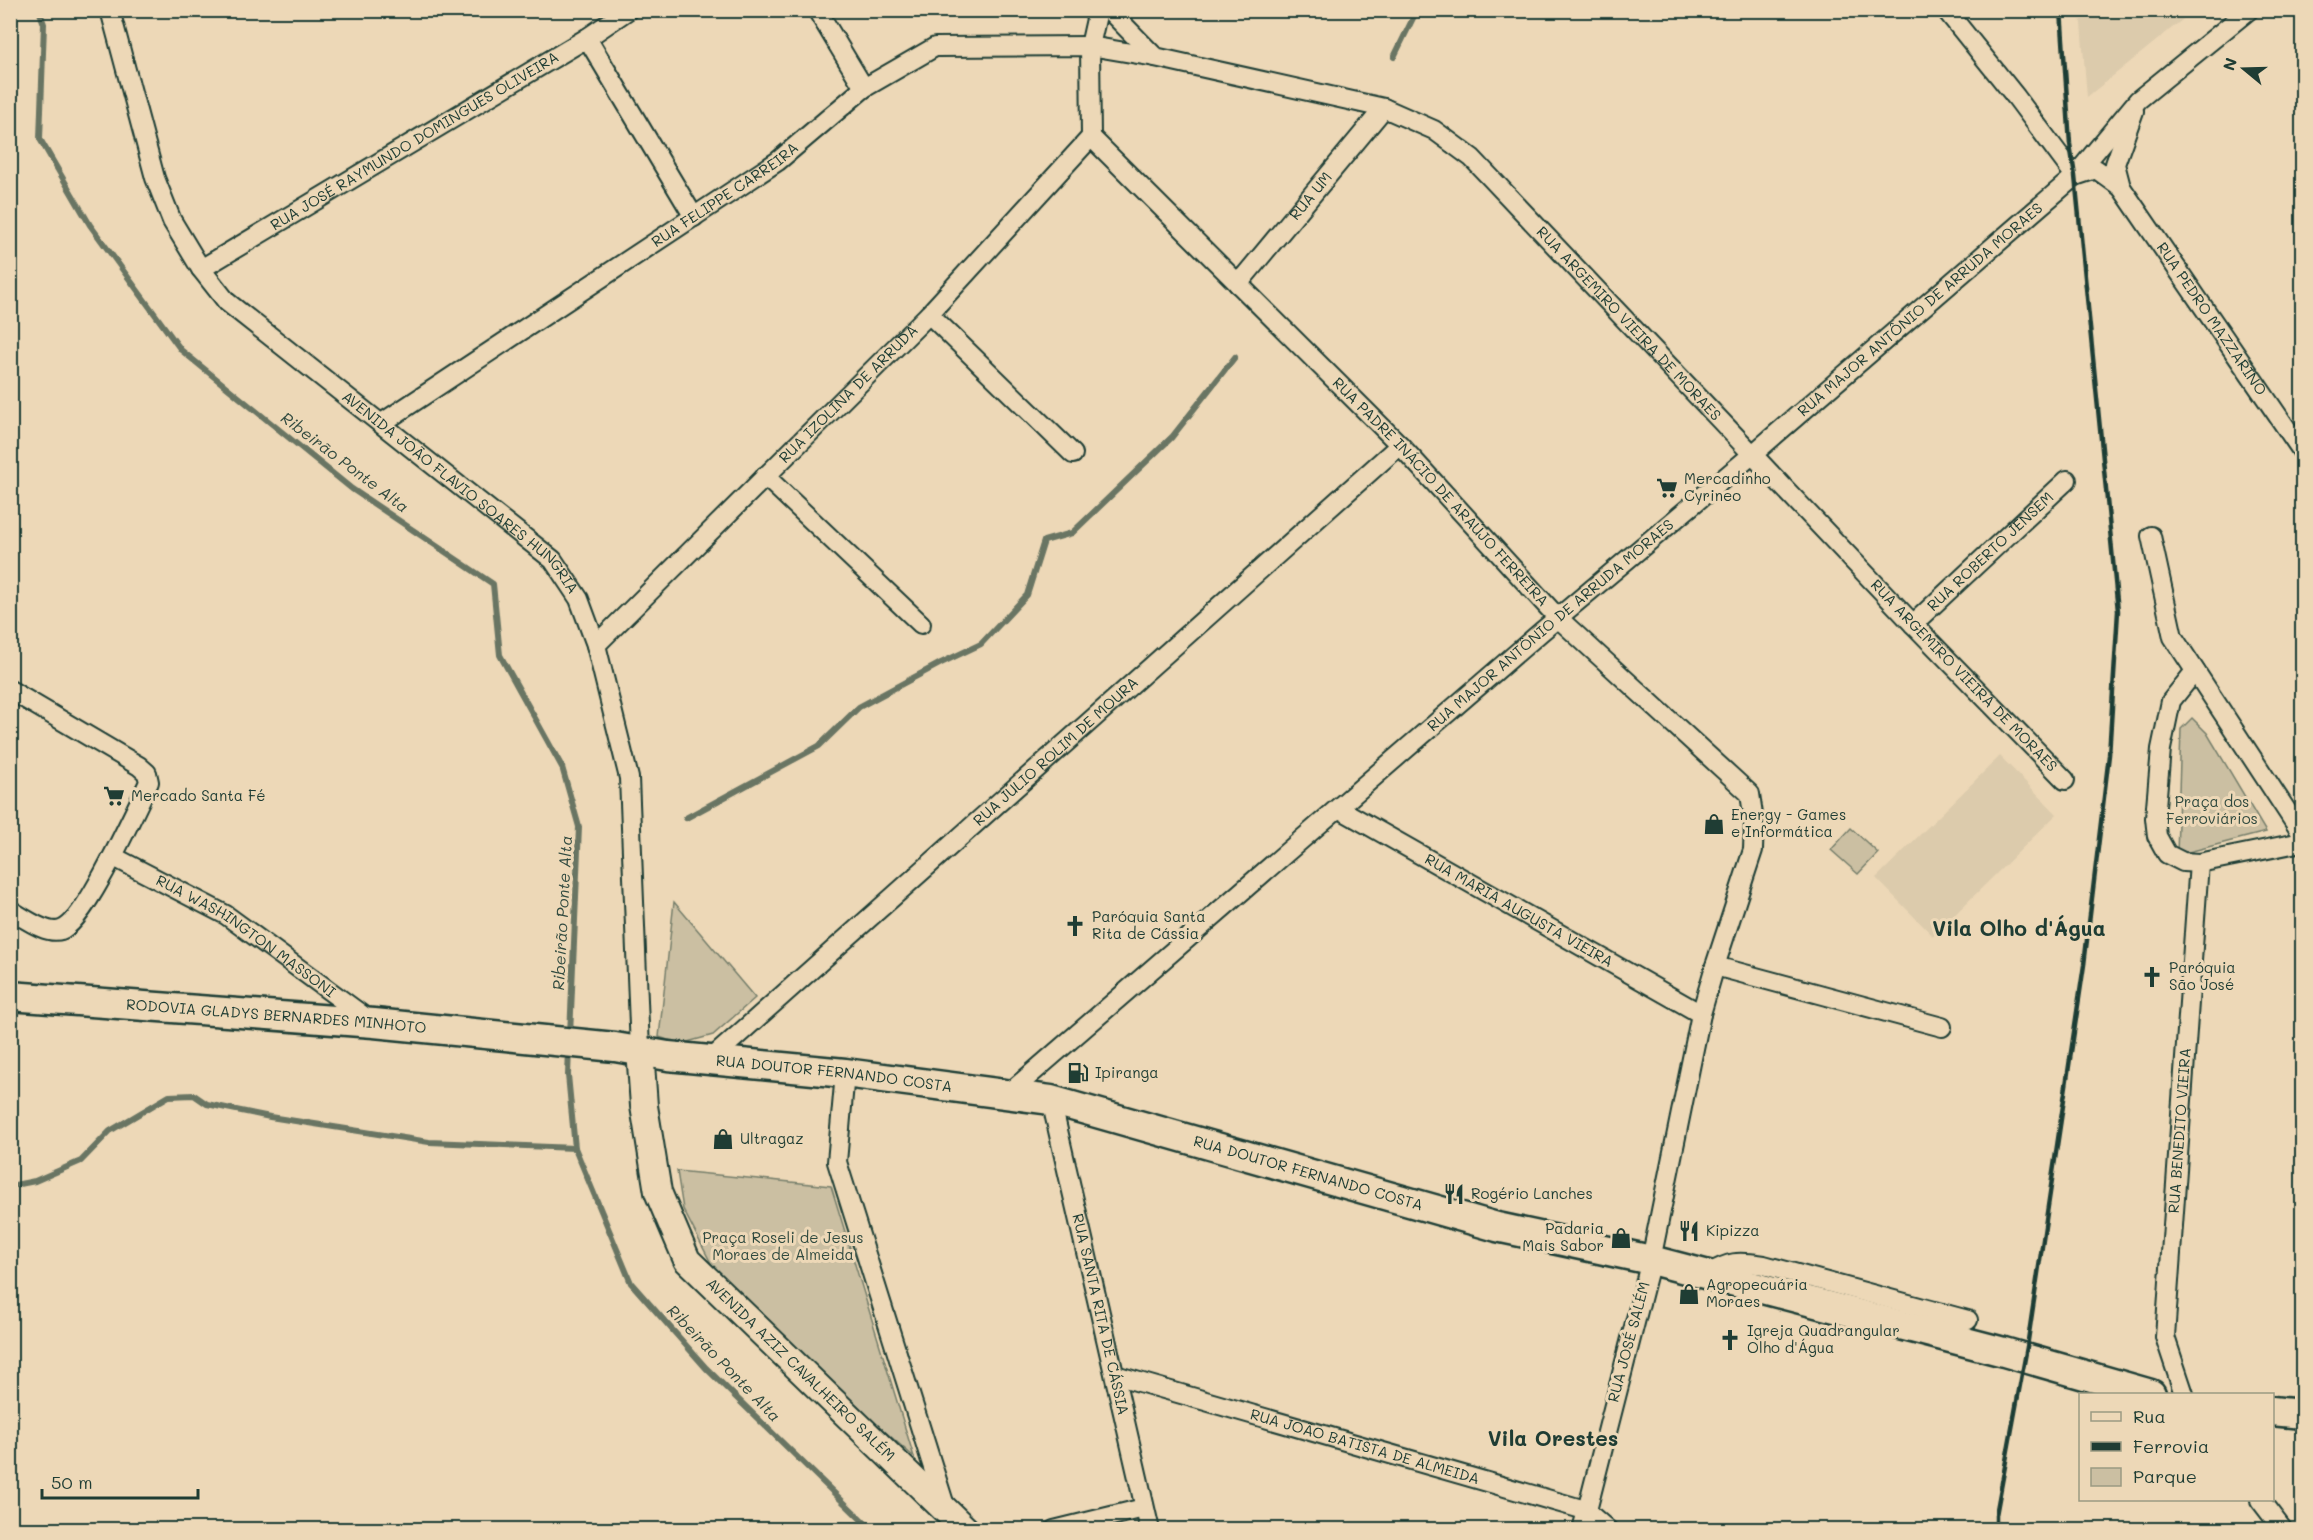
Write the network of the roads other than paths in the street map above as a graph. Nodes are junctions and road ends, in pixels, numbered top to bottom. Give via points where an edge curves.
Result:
1 (110, 10) edge
2 (628, 10) edge
3 (817, 10) edge
4 (1098, 10) edge
5 (1109, 10) edge
6 (1946, 10) edge
7 (2249, 10) edge
8 (587, 38) junction
9 (1090, 45) junction
10 (1155, 57) junction
11 (864, 88) junction
12 (2138, 100) junction
13 (1384, 108) junction
14 (1091, 137) junction
15 (2075, 176) junction
16 (2121, 187) junction
17 (693, 217) junction
18 (201, 269) junction
19 (1238, 284) junction
20 (929, 314) junction
21 (382, 423) junction
22 (1400, 445) junction
23 (2302, 451) edge
24 (1073, 454) dead end
25 (1753, 454) junction
26 (765, 476) junction
27 (2067, 480) dead end
28 (2151, 536) dead end
29 (1558, 618) junction
30 (921, 624) dead end
31 (1914, 624) junction
32 (596, 645) junction
33 (2195, 671) junction
34 (10, 690) edge
35 (2065, 780) dead end
36 (1338, 808) junction
37 (2302, 834) edge
38 (2302, 842) edge
39 (114, 857) junction
40 (2199, 863) junction
41 (10, 910) edge
42 (1715, 966) junction
43 (10, 996) edge
44 (1701, 1014) junction
45 (374, 1023) junction
46 (1942, 1027) dead end
47 (593, 1045) joint
48 (640, 1050) junction
49 (711, 1059) junction
50 (845, 1073) junction
51 (1008, 1094) junction
52 (1051, 1100) junction
53 (1651, 1260) junction
54 (1706, 1275) junction
55 (1968, 1320) dead end
56 (1115, 1375) junction
57 (2144, 1393) edge
58 (2183, 1393) edge
59 (2274, 1412) edge
60 (2302, 1414) edge
61 (2261, 1501) edge
62 (1144, 1508) junction
63 (1585, 1510) junction
64 (947, 1511) junction
65 (966, 1530) edge
66 (1054, 1530) edge
67 (1150, 1530) edge
68 (1582, 1530) edge
69 (1608, 1530) edge
70 (2283, 1530) edge

1 - 18 street, AVENIDA JOÃO FLAVIO SOARES HUNGRIA via 155,178 172,221
2 - 8 street, RUA JOSÉ RAYMUNDO DOMINGUES OLIVEIRA
3 - 11 street
4 - 9 street
5 - 10 street
6 - 15 street
7 - 12 street, RUA MAJOR ANTÔNIO DE ARRUDA MORAES
8 - 17 street
8 - 18 street, RUA JOSÉ RAYMUNDO DOMINGUES OLIVEIRA
9 - 10 street, RUA ARGEMIRO VIEIRA DE MORAES
9 - 11 street, RUA FELIPPE CARREIRA via 935,47
9 - 14 street
10 - 13 street, RUA ARGEMIRO VIEIRA DE MORAES
11 - 17 street, RUA FELIPPE CARREIRA via 778,161
12 - 15 street, RUA MAJOR ANTÔNIO DE ARRUDA MORAES
12 - 16 street, RUA PEDRO MAZZARINO via 2115,164
13 - 19 street, RUA UM
13 - 25 street, RUA ARGEMIRO VIEIRA DE MORAES via 1434,130 1472,158
14 - 19 street, RUA PADRE INÁCIO DE ARAÚJO FERREIRA
14 - 20 street, RUA IZOLINA DE ARRUDA
15 - 16 street, RUA PEDRO MAZZARINO via 2096,169
15 - 25 street, RUA MAJOR ANTÔNIO DE ARRUDA MORAES
16 - 23 street, RUA PEDRO MAZZARINO
17 - 21 street, RUA FELIPPE CARREIRA
18 - 21 street, AVENIDA JOÃO FLAVIO SOARES HUNGRIA via 227,302
19 - 22 street, RUA PADRE INÁCIO DE ARAÚJO FERREIRA
20 - 24 street
20 - 26 street, RUA IZOLINA DE ARRUDA
21 - 32 street, AVENIDA JOÃO FLAVIO SOARES HUNGRIA via 553,560 579,599
22 - 29 street, RUA PADRE INÁCIO DE ARAÚJO FERREIRA
22 - 49 street, RUA JÚLIO ROLIM DE MOURA
25 - 29 street, RUA MAJOR ANTÔNIO DE ARRUDA MORAES
25 - 31 street, RUA ARGEMIRO VIEIRA DE MORAES
26 - 30 street
26 - 32 street, RUA IZOLINA DE ARRUDA
27 - 31 street, RUA ROBERTO JENSEM
28 - 33 street via 2173,637
29 - 36 street, RUA MAJOR ANTÔNIO DE ARRUDA MORAES
29 - 42 street, RUA PADRE INÁCIO DE ARAÚJO FERREIRA via 1750,794 1753,850
31 - 35 street, RUA ARGEMIRO VIEIRA DE MORAES
32 - 48 street, AVENIDA JOÃO FLAVIO SOARES HUNGRIA via 629,778
33 - 37 street
33 - 40 street via 2171,701 2161,749 2155,818 2157,836 2167,854 2183,862
34 - 39 street via 147,773 149,782
36 - 44 street, RUA MARIA AUGUSTA VIEIRA
36 - 51 street, RUA MAJOR ANTÔNIO DE ARRUDA MORAES
38 - 40 street
39 - 41 street via 71,925 59,931 43,928
39 - 45 street, RUA WASHINGTON MASSONI via 225,915
40 - 58 street, RUA BENEDITO VIEIRA via 2165,1337
42 - 44 street, RUA PADRE INÁCIO DE ARAÚJO FERREIRA
42 - 46 street
43 - 45 main road, RODOVIA GLADYS BERNARDES MINHOTO
44 - 53 street, RUA PADRE INÁCIO DE ARAÚJO FERREIRA
45 - 47 main road, RODOVIA GLADYS BERNARDES MINHOTO
47 - 48 main road, RUA DOUTOR FERNANDO COSTA
48 - 49 main road, RUA DOUTOR FERNANDO COSTA
48 - 64 main road, AVENIDA AZIZ CAVALHEIRO SALÉM via 644,1106 658,1192 687,1260
49 - 50 main road, RUA DOUTOR FERNANDO COSTA
50 - 51 main road, RUA DOUTOR FERNANDO COSTA
50 - 64 street via 837,1162
51 - 52 main road, RUA DOUTOR FERNANDO COSTA
52 - 53 main road, RUA DOUTOR FERNANDO COSTA via 1497,1227
52 - 56 street, RUA SANTA RITA DE CÁSSIA
53 - 54 main road, RUA DOUTOR FERNANDO COSTA
53 - 63 street, RUA JOSÉ SALÉM
54 - 55 street via 1726,1263 1740,1261
54 - 57 main road, RUA DOUTOR FERNANDO COSTA via 2000,1351
56 - 62 street, RUA SANTA RITA DE CÁSSIA
56 - 63 street, RUA JOÃO BATISTA DE ALMEIDA
59 - 60 main road
61 - 70 street
62 - 66 street
62 - 67 street, RUA SANTA RITA DE CÁSSIA
63 - 68 street, RUA JOSÉ SALÉM
63 - 69 street, RUA JOÃO BATISTA DE ALMEIDA
64 - 65 main road, AVENIDA AZIZ CAVALHEIRO SALÉM

